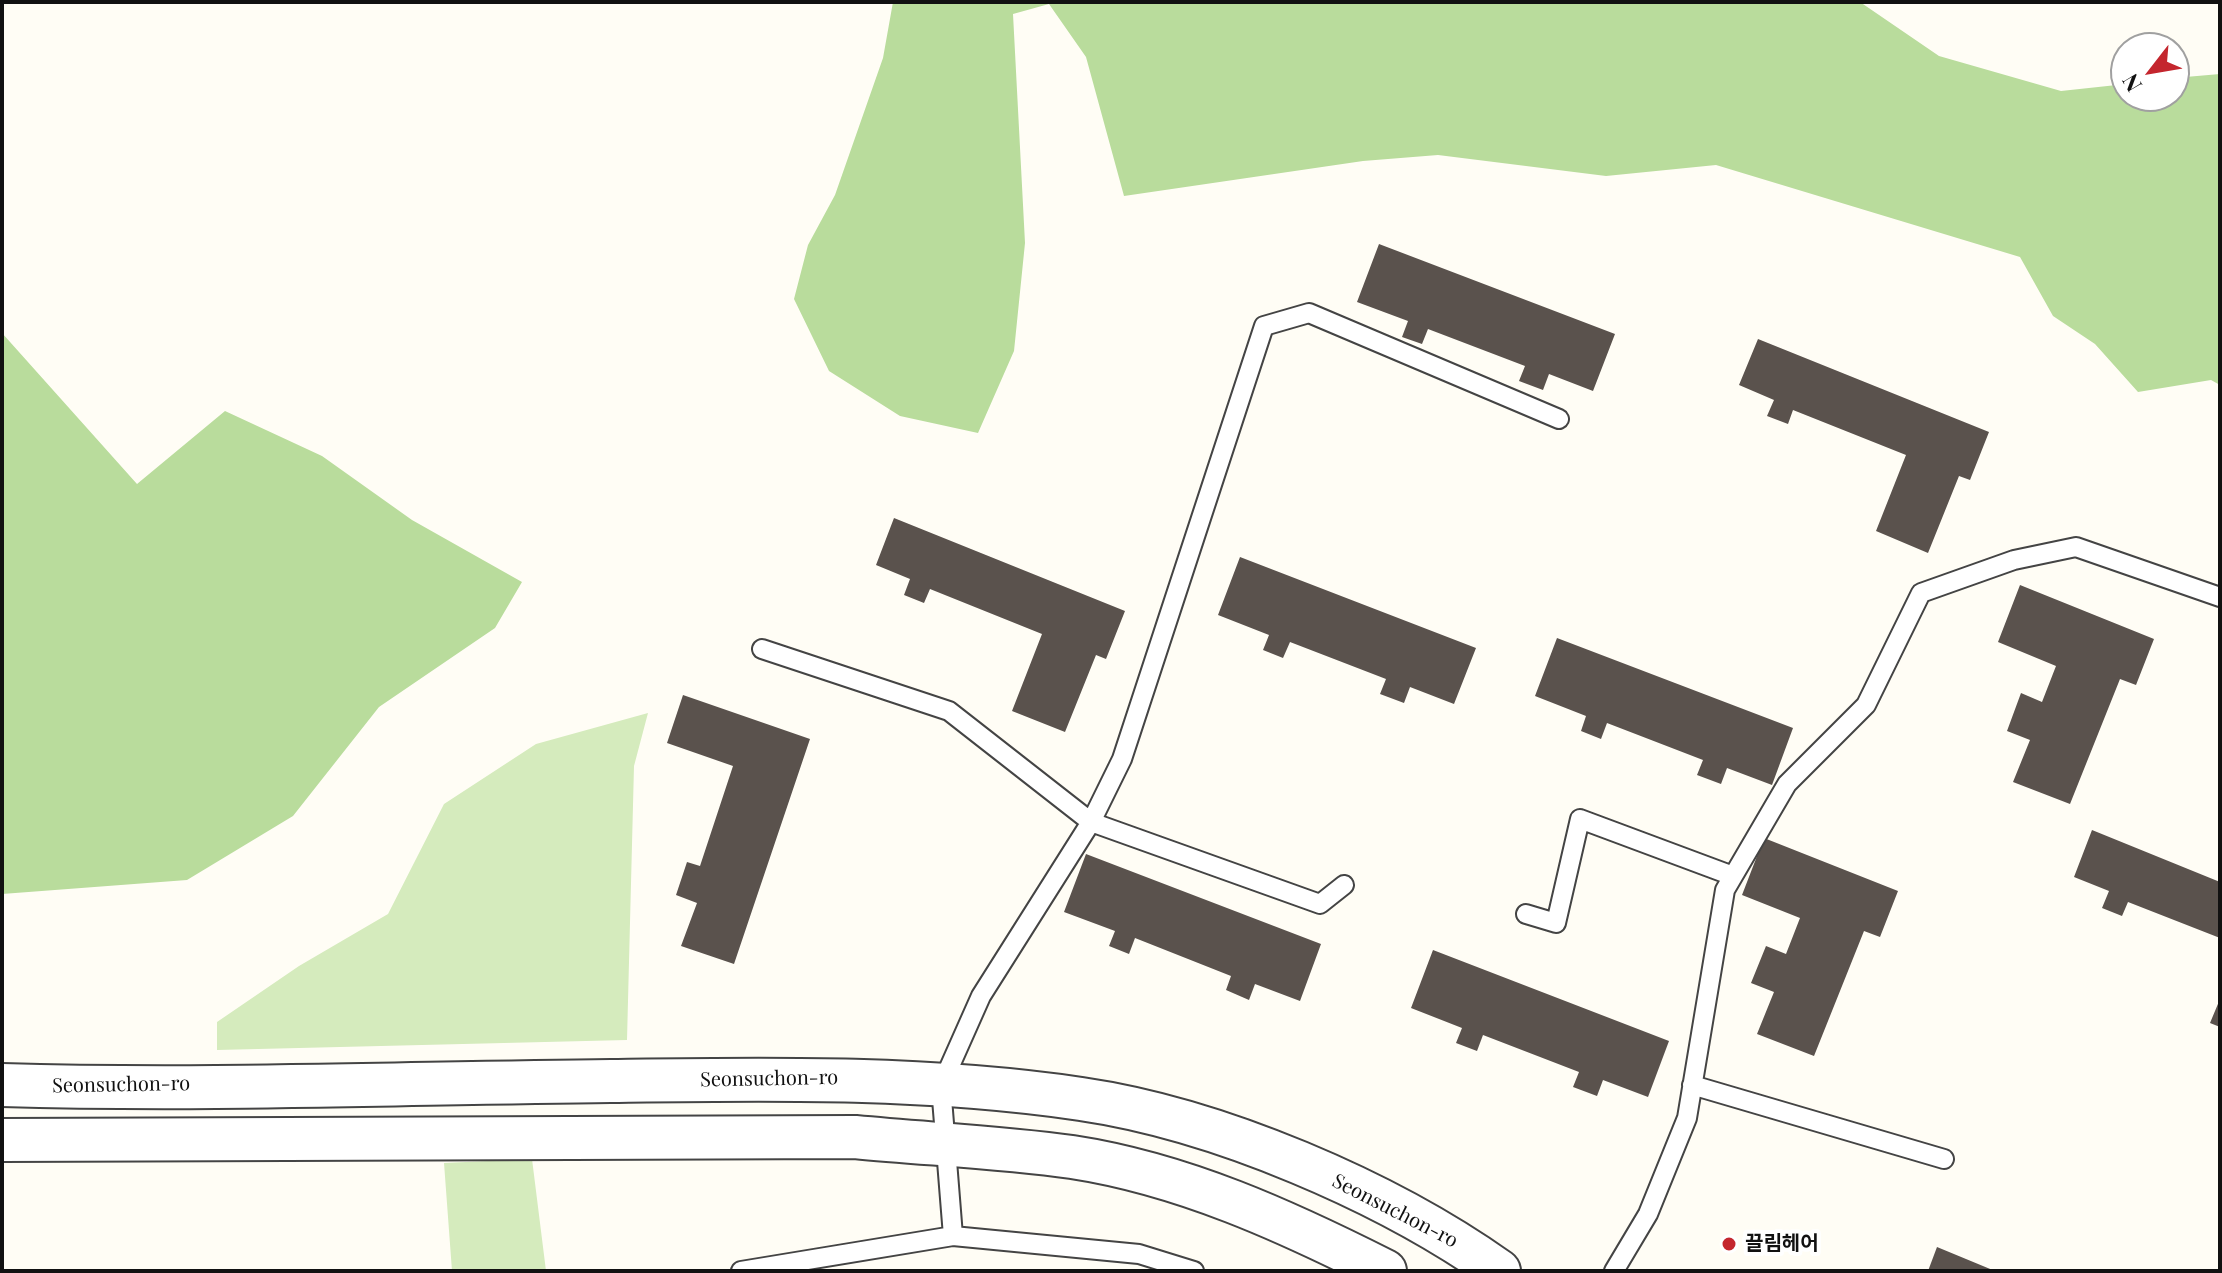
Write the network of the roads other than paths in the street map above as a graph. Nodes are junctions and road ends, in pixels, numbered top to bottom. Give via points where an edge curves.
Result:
1 (1559, 419) dead end
2 (2220, 597) edge
3 (762, 649) dead end
4 (1091, 822) junction
5 (1733, 876) junction
6 (1344, 885) dead end
7 (1526, 914) dead end
8 (2, 1085) edge
9 (1692, 1085) junction
10 (941, 1086) junction
11 (2, 1140) edge
12 (946, 1145) junction
13 (1944, 1159) dead end
14 (953, 1236) junction
15 (741, 1271) edge
16 (1194, 1271) edge
17 (1385, 1271) edge
18 (1499, 1271) edge
19 (1614, 1271) edge

1 - 4 lane via 1309,313 1264,326 1122,759
2 - 5 lane via 2076,547 2014,560 1921,593 1866,705 1787,784
3 - 4 lane via 949,711
4 - 6 lane via 1320,904
4 - 10 lane via 981,996
5 - 7 lane via 1580,819 1556,923
5 - 9 lane via 1725,890
8 - 10 street, Seonsuchon-ro via 856,1079
9 - 13 lane
9 - 19 lane via 1687,1118 1648,1214
10 - 12 lane
10 - 18 street, Seonsuchon-ro via 1083,1099 1205,1128 1328,1176 1459,1243
11 - 12 street via 855,1137
12 - 14 lane
12 - 17 street via 1073,1158 1188,1184 1304,1230
14 - 15 lane
14 - 16 lane via 1139,1254

